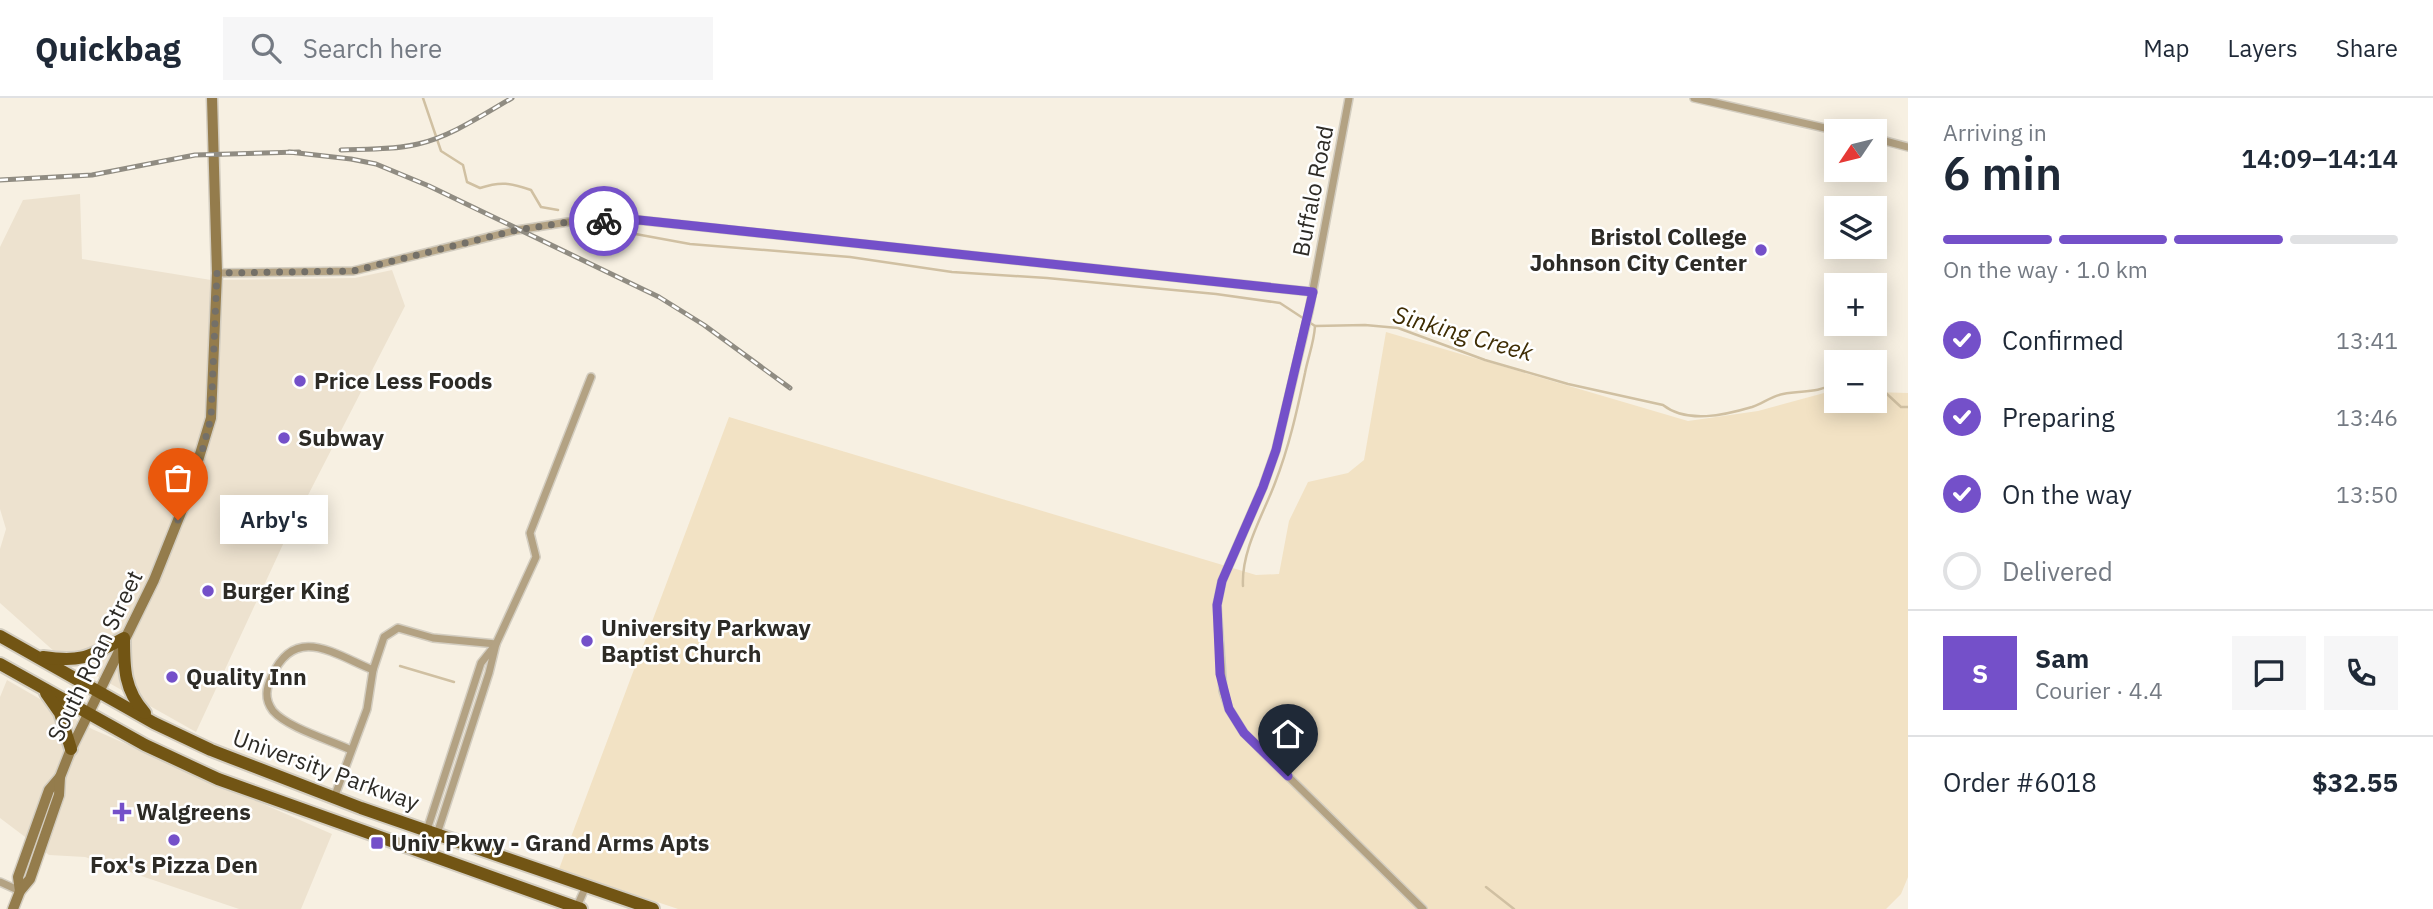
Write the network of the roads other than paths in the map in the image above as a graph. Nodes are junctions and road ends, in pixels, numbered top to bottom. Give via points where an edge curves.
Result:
1 (212, 98) edge
2 (1349, 98) edge
3 (1694, 98) edge
4 (1723, 102) edge
5 (1824, 127) edge
6 (1887, 141) edge
7 (1908, 146) edge
8 (217, 273) junction
9 (1313, 292) junction
10 (591, 377) dead end
11 (0, 636) edge
12 (124, 638) junction
13 (496, 645) junction
14 (36, 656) junction
15 (0, 664) edge
16 (373, 670) junction
17 (42, 687) junction
18 (97, 692) junction
19 (88, 713) junction
20 (154, 723) junction
21 (71, 749) junction
22 (351, 750) junction
23 (334, 798) junction
24 (326, 819) junction
25 (432, 832) junction
26 (472, 846) junction
27 (465, 868) junction
28 (0, 882) edge
29 (586, 886) junction
30 (20, 891) junction
31 (578, 908) edge
32 (13, 909) edge
33 (653, 909) edge
34 (1423, 909) edge

1 - 8 main road, South Roan Street
2 - 9 street, Buffalo Road
3 - 4 street
4 - 5 street
6 - 7 street
8 - 9 street via 353,271 517,230 569,222 639,220
8 - 12 main road, South Roan Street via 211,418 186,500
9 - 34 street, Buffalo Road via 1276,450 1222,581 1217,624 1223,691 1244,733
10 - 13 street via 530,533 536,557
11 - 14 highway, University Parkway
12 - 14 highway via 80,660
12 - 18 main road, South Roan Street
12 - 20 highway via 126,684
13 - 16 street via 433,638 398,628 384,637
13 - 25 street
14 - 18 highway, University Parkway
15 - 17 highway, University Parkway
16 - 22 street via 367,709
16 - 22 street via 320,648 300,646 278,661 268,684 266,698 286,721
17 - 19 highway, University Parkway
17 - 21 highway via 60,713
18 - 19 main road, South Roan Street
18 - 20 highway, University Parkway
19 - 21 main road, South Roan Street
19 - 24 highway, University Parkway via 174,760
20 - 23 highway, University Parkway
21 - 30 main road, South Roan Street via 60,777 49,790 18,877
22 - 23 street
23 - 24 highway
23 - 25 highway, University Parkway
24 - 27 highway, University Parkway
25 - 26 highway, University Parkway
26 - 27 highway
26 - 29 highway, University Parkway
27 - 31 highway, University Parkway
28 - 30 street
29 - 31 street
29 - 33 highway, University Parkway
30 - 32 main road, South Roan Street

